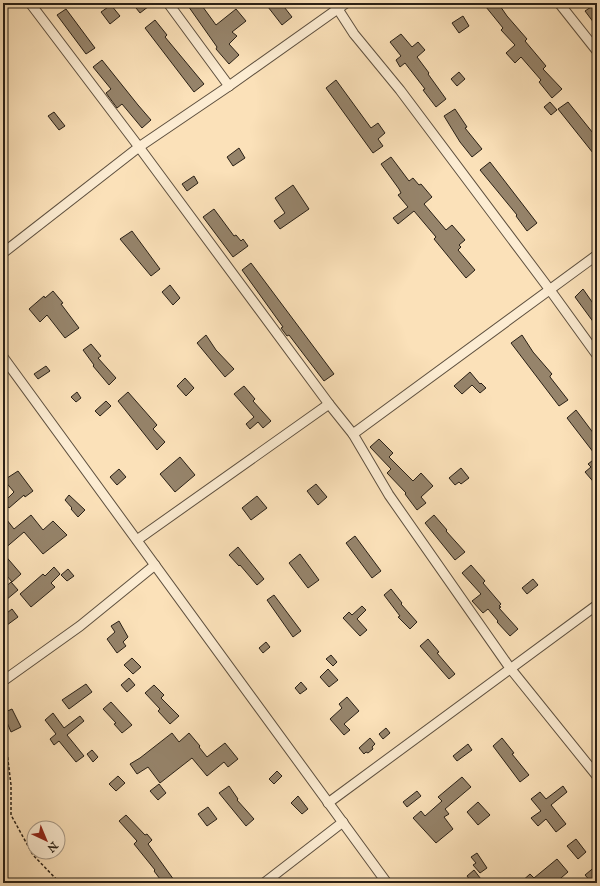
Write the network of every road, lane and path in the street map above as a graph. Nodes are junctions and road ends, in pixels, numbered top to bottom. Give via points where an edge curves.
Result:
1 (30, 3) edge
2 (168, 3) edge
3 (346, 3) edge
4 (559, 3) edge
5 (336, 6) edge
6 (597, 51) edge
7 (229, 86) junction
8 (139, 147) junction
9 (3, 253) edge
10 (597, 255) edge
11 (550, 290) junction
12 (597, 355) edge
13 (3, 356) edge
14 (329, 404) junction
15 (353, 434) junction
16 (137, 540) junction
17 (155, 565) junction
18 (597, 605) edge
19 (510, 668) junction
20 (3, 681) edge
21 (3, 738) edge
22 (597, 776) edge
23 (328, 802) junction
24 (343, 822) junction
25 (60, 883) edge
26 (264, 883) edge
27 (387, 883) edge

1 - 8 street
2 - 7 street
3 - 5 street
4 - 6 street
5 - 7 street
5 - 11 street via 354,34 400,90
7 - 8 street
8 - 9 street
8 - 14 street
10 - 11 street
11 - 12 street
11 - 15 street
13 - 16 street
14 - 15 street
14 - 16 street
15 - 19 street via 388,495
16 - 17 street
17 - 20 street via 80,626
17 - 23 street
18 - 19 street
19 - 22 street
19 - 23 street
21 - 25 path via 11,785 11,815 33,855
23 - 24 street
24 - 26 street
24 - 27 street

